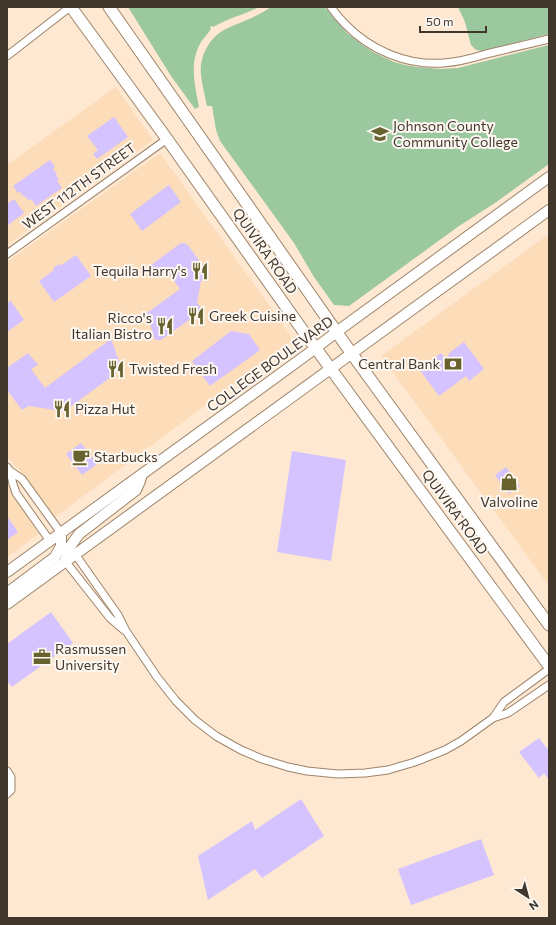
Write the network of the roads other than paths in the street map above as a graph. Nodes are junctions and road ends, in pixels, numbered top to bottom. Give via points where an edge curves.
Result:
1 (70, 7) edge
2 (109, 7) edge
3 (331, 7) edge
4 (549, 39) edge
5 (7, 56) edge
6 (167, 139) junction
7 (549, 178) edge
8 (549, 210) edge
9 (7, 254) edge
10 (337, 332) junction
11 (316, 348) junction
12 (352, 354) junction
13 (331, 368) junction
14 (8, 469) edge
15 (142, 474) junction
16 (61, 533) junction
17 (50, 541) junction
18 (75, 554) junction
19 (65, 562) junction
20 (7, 572) edge
21 (7, 592) edge
22 (7, 604) edge
23 (549, 625) edge
24 (126, 632) junction
25 (549, 666) edge
26 (549, 669) edge
27 (549, 685) edge
28 (493, 718) junction
29 (7, 772) edge
30 (7, 794) edge

1 - 5 street
1 - 6 main road, QUIVIRA ROAD
2 - 10 main road, QUIVIRA ROAD
3 - 4 street via 359,37 395,56 411,61 445,63
6 - 9 street, WEST 112TH STREET
6 - 11 main road, QUIVIRA ROAD
7 - 10 main road, COLLEGE BOULEVARD
8 - 12 main road
10 - 11 main road, COLLEGE BOULEVARD
10 - 12 main road, QUIVIRA ROAD
11 - 13 main road, QUIVIRA ROAD
11 - 15 main road, COLLEGE BOULEVARD
12 - 13 main road
12 - 23 main road, QUIVIRA ROAD
13 - 18 main road
13 - 25 main road, QUIVIRA ROAD
14 - 16 street via 22,479
14 - 17 street via 16,493
15 - 16 main road, COLLEGE BOULEVARD
15 - 19 main road via 136,490 79,534 69,548
16 - 17 main road, COLLEGE BOULEVARD
16 - 21 main road via 61,546 55,557
17 - 20 main road, COLLEGE BOULEVARD
18 - 19 main road
18 - 24 street via 118,615
19 - 22 main road
19 - 24 street via 110,618
24 - 28 street via 171,695 195,720 241,750 288,767 338,774 388,770 445,750
26 - 28 street via 504,702
27 - 28 street via 508,713
29 - 30 street via 11,777 11,790

